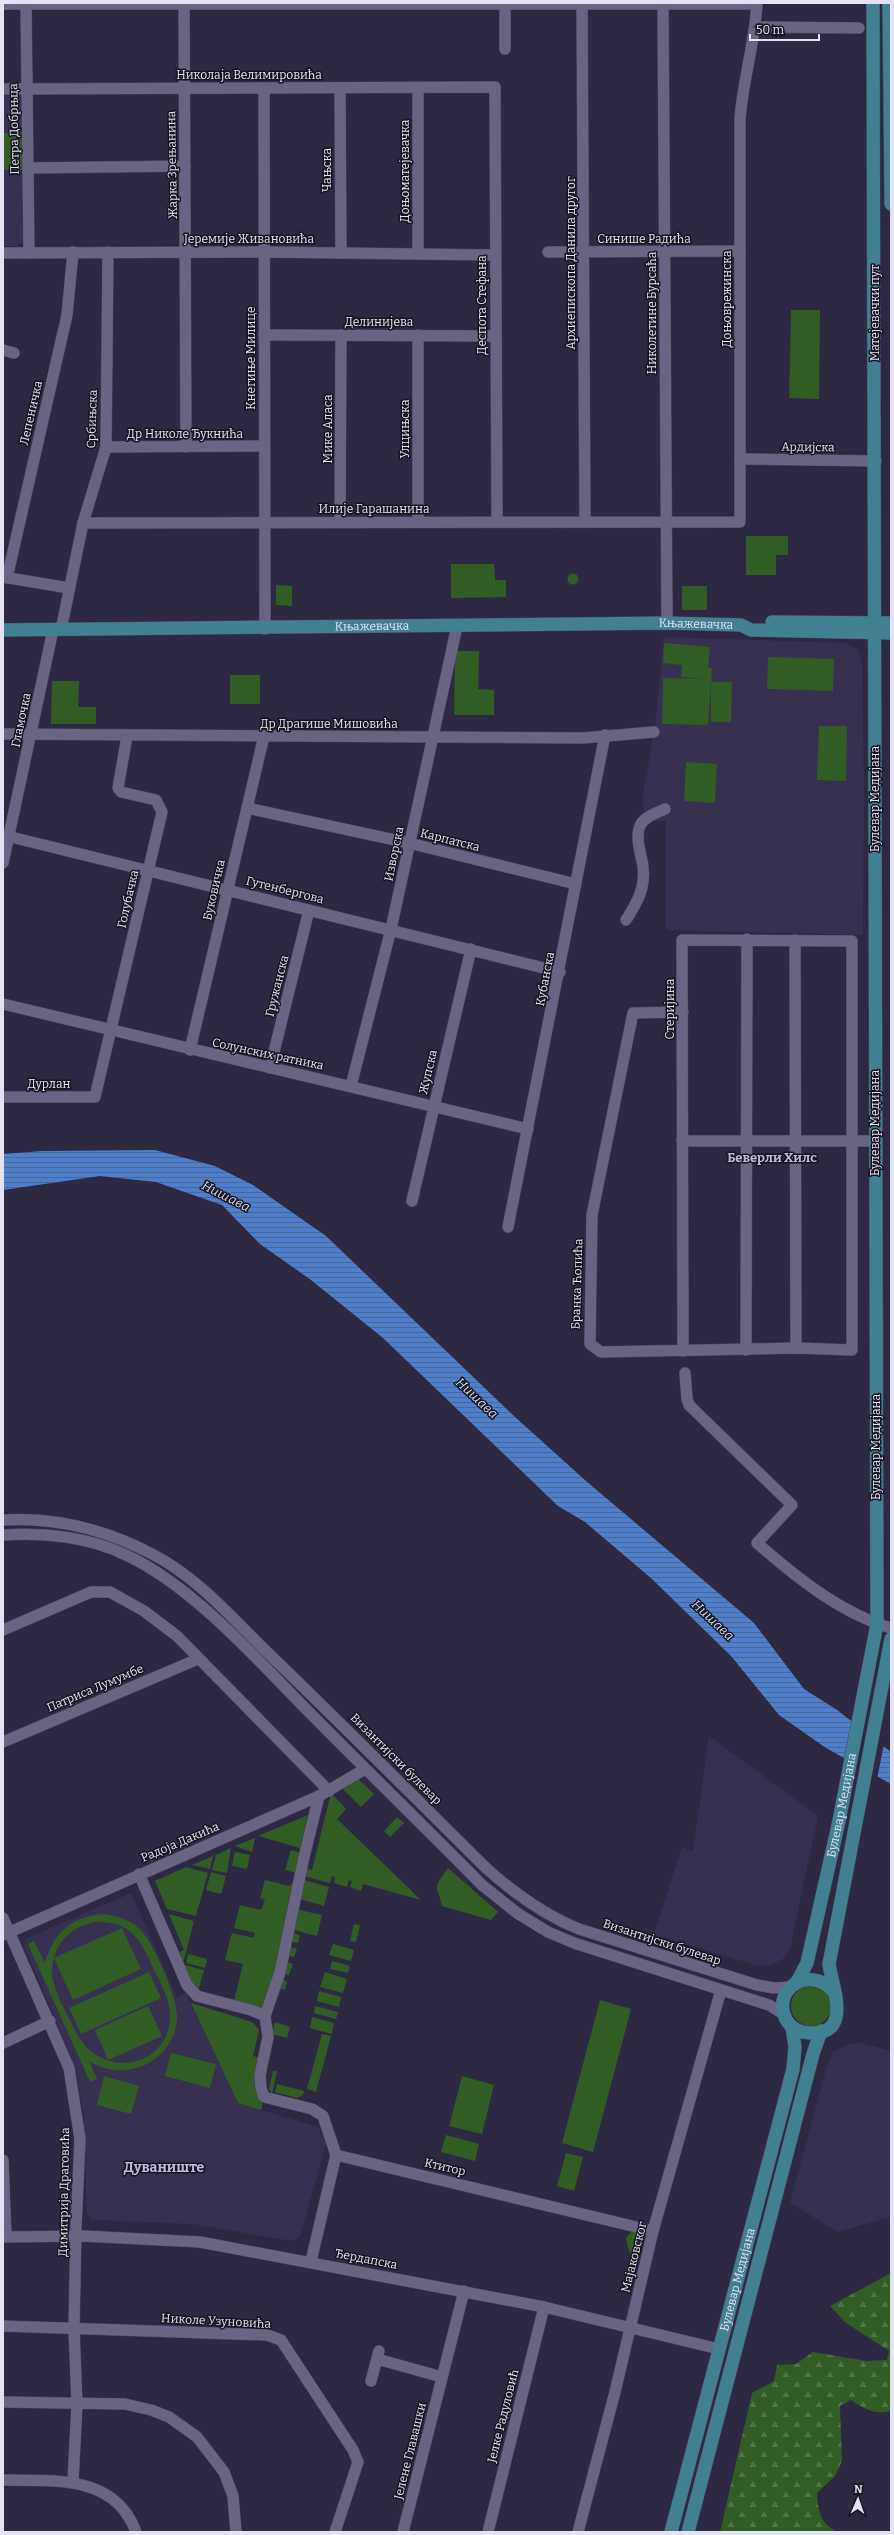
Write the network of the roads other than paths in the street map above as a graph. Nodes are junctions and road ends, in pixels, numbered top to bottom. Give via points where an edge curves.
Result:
1 (505, 3) edge
2 (582, 3) edge
3 (757, 3) edge
4 (873, 3) edge
5 (889, 3) edge
6 (3, 4) edge
7 (26, 4) junction
8 (184, 4) edge
9 (663, 4) edge
10 (755, 27) junction
11 (859, 28) dead end
12 (505, 49) dead end
13 (495, 87) joint
14 (27, 88) junction
15 (184, 88) junction
16 (264, 88) junction
17 (340, 88) junction
18 (418, 88) junction
19 (3, 89) edge
20 (891, 117) edge
21 (185, 166) junction
22 (28, 168) junction
23 (891, 204) edge
24 (664, 251) junction
25 (740, 251) junction
26 (3, 252) edge
27 (73, 252) junction
28 (108, 252) junction
29 (187, 252) junction
30 (263, 252) junction
31 (548, 252) dead end
32 (585, 252) junction
33 (29, 253) junction
34 (341, 253) junction
35 (418, 254) junction
36 (495, 255) junction
37 (264, 335) junction
38 (341, 335) junction
39 (418, 335) junction
40 (495, 336) junction
41 (264, 446) junction
42 (106, 447) junction
43 (186, 447) junction
44 (740, 459) junction
45 (876, 461) junction
46 (340, 522) junction
47 (418, 522) junction
48 (497, 522) junction
49 (585, 522) junction
50 (83, 523) junction
51 (265, 523) junction
52 (665, 523) junction
53 (5, 578) edge
54 (69, 588) junction
55 (668, 623) junction
56 (891, 623) edge
57 (457, 626) junction
58 (875, 628) junction
59 (265, 629) junction
60 (3, 630) edge
61 (57, 630) junction
62 (891, 634) edge
63 (654, 732) dead end
64 (3, 734) edge
65 (31, 734) junction
66 (605, 735) junction
67 (127, 736) junction
68 (264, 736) junction
69 (433, 738) junction
70 (248, 808) junction
71 (665, 809) dead end
72 (6, 836) edge
73 (409, 843) junction
74 (3, 863) edge
75 (148, 871) junction
76 (576, 884) junction
77 (228, 889) junction
78 (309, 910) junction
79 (626, 920) dead end
80 (391, 930) junction
81 (747, 939) junction
82 (795, 940) junction
83 (852, 941) joint
84 (471, 949) junction
85 (560, 972) junction
86 (3, 1004) edge
87 (684, 1012) junction
88 (110, 1030) junction
89 (190, 1050) junction
90 (270, 1068) junction
91 (351, 1086) junction
92 (3, 1097) edge
93 (95, 1097) joint
94 (433, 1106) junction
95 (528, 1129) junction
96 (682, 1141) junction
97 (747, 1141) junction
98 (796, 1141) junction
99 (852, 1141) junction
100 (875, 1141) junction
101 (412, 1201) dead end
102 (508, 1227) dead end
103 (796, 1348) junction
104 (746, 1350) junction
105 (852, 1350) joint
106 (683, 1351) junction
107 (685, 1372) dead end
108 (3, 1514) edge
109 (22, 1519) junction
110 (3, 1520) edge
111 (3, 1535) edge
112 (877, 1624) junction
113 (891, 1628) edge
114 (3, 1630) edge
115 (891, 1639) edge
116 (198, 1659) junction
117 (3, 1742) edge
118 (365, 1768) junction
119 (324, 1794) junction
120 (139, 1874) junction
121 (3, 1918) edge
122 (6, 1934) edge
123 (794, 1985) junction
124 (721, 1990) junction
125 (834, 1992) junction
126 (785, 2015) junction
127 (265, 2016) junction
128 (50, 2021) junction
129 (792, 2027) junction
130 (822, 2031) junction
131 (3, 2042) edge
132 (336, 2155) junction
133 (3, 2160) edge
134 (653, 2230) junction
135 (76, 2236) junction
136 (4, 2237) edge
137 (311, 2261) junction
138 (464, 2291) junction
139 (544, 2307) junction
140 (3, 2326) edge
141 (630, 2326) junction
142 (74, 2329) junction
143 (719, 2349) junction
144 (442, 2377) junction
145 (371, 2381) dead end
146 (3, 2402) edge
147 (77, 2404) junction
148 (3, 2480) edge
149 (74, 2482) junction
150 (136, 2532) edge
151 (236, 2532) edge
152 (335, 2532) edge
153 (403, 2532) edge
154 (488, 2532) edge
155 (578, 2532) edge
156 (671, 2532) edge
157 (688, 2532) edge

1 - 2 street
1 - 8 street
1 - 12 street
2 - 9 street
2 - 32 street, Архиепископа Данила другог
3 - 9 street
3 - 10 street, Доњоврежинска
4 - 45 main road, Матејевачки пут
5 - 20 main road
6 - 7 street
7 - 8 street
7 - 14 street, Петра Добрњца
8 - 15 street, Жарка Зрењанина
9 - 24 street, Николетине Бурсаћа
10 - 11 street
10 - 25 street, Доњоврежинска via 742,88
13 - 18 street, Николаја Велимировића
13 - 36 street, Деспота Стефана
14 - 15 street, Николаја Велимировића
14 - 19 street, Николаја Велимировића
14 - 22 street, Петра Добрњца
15 - 16 street, Николаја Велимировића
15 - 21 street, Жарка Зрењанина
16 - 17 street, Николаја Велимировића
16 - 30 street, Кнегиње Милице
17 - 18 street, Николаја Велимировића
17 - 34 street, Чањска
18 - 35 street, Доњоматејевачка
20 - 23 main road
21 - 22 street
21 - 29 street, Жарка Зрењанина
22 - 33 street, Петра Добрњца
24 - 25 street, Синише Радића
24 - 32 street, Синише Радића
24 - 52 street, Николетине Бурсаћа
25 - 44 street, Доњоврежинска
26 - 33 street, Јеремије Живановића
27 - 28 street, Јеремије Живановића
27 - 33 street, Јеремије Живановића
27 - 53 street, Лепеничка via 67,315
28 - 29 street, Јеремије Живановића
28 - 42 street, Србињска
29 - 30 street, Јеремије Живановића
29 - 43 street, Жарка Зрењанина
30 - 34 street, Јеремије Живановића
30 - 37 street, Кнегиње Милице
31 - 32 street, Синише Радића
32 - 49 street, Архиепископа Данила другог
34 - 35 street, Јеремије Живановића
35 - 36 street, Јеремије Живановића
36 - 40 street, Деспота Стефана
37 - 38 street, Делинијева
37 - 41 street, Кнегиње Милице
38 - 39 street, Делинијева
38 - 46 street, Мике Аласа
39 - 40 street, Делинијева
39 - 47 street, Улцињска
40 - 48 street, Деспота Стефана
41 - 43 street, Др Николе Ђукнића
41 - 51 street, Кнегиње Милице
42 - 43 street, Др Николе Ђукнића
42 - 50 street, Србињска
44 - 45 street, Ардијска
44 - 52 street, Доњоврежинска via 740,522
45 - 58 main road, Матејевачки пут
46 - 47 street, Илије Гарашанина
46 - 51 street, Илије Гарашанина
47 - 48 street, Илије Гарашанина
48 - 49 street, Илије Гарашанина
49 - 52 street, Илије Гарашанина
50 - 51 street, Илије Гарашанина
50 - 54 street, Србињска
51 - 59 street, Кнегиње Милице
52 - 55 street, Николетине Бурсаћа
53 - 54 street
54 - 61 street, Србињска
55 - 57 main road, Књажевачка
55 - 58 main road, Књажевачка via 741,625 751,621
56 - 58 main road, Књажевачка
57 - 59 main road, Књажевачка
57 - 69 street, Изворска
58 - 62 main road, Књажевачка
58 - 100 main road, Булевар Медијана
59 - 61 main road, Књажевачка
60 - 61 main road, Књажевачка
61 - 65 street, Гламочка
63 - 66 street, Др Драгише Мишовића
64 - 65 street, Др Драгише Мишовића
65 - 67 street, Др Драгише Мишовића
65 - 72 street, Гламочка
66 - 69 street, Др Драгише Мишовића via 583,738
66 - 76 street, Кубанска
67 - 68 street, Др Драгише Мишовића
67 - 75 street, Голубачка via 118,788 121,792 156,800 162,812
68 - 69 street, Др Драгише Мишовића
68 - 70 street, Буковичка
69 - 73 street, Изворска
70 - 73 street, Карпатска
70 - 77 street, Буковичка
71 - 79 street via 644,820 639,826 643,867 641,896
72 - 74 street, Гламочка
72 - 75 street, Гутенбергова
73 - 76 street, Карпатска
73 - 80 street, Изворска
75 - 77 street, Гутенбергова
75 - 88 street, Голубачка
76 - 85 street, Кубанска
77 - 78 street, Гутенбергова
77 - 89 street, Буковичка
78 - 80 street, Гутенбергова
78 - 90 street, Гружанска
80 - 84 street, Гутенбергова
80 - 91 street, Изворска
81 - 82 street, Стеријина
81 - 87 street, Стеријина via 682,940
81 - 97 street
82 - 83 street, Стеријина
82 - 98 street
83 - 99 street, Булевар Медијана
84 - 85 street, Гутенбергова
84 - 94 street, Жупска
85 - 95 street, Кубанска
86 - 88 street, Солунских ратника
87 - 96 street, Стеријина
87 - 106 street, Бранка Ћопића via 633,1013 592,1215 588,1340 592,1347 601,1352
88 - 89 street, Солунских ратника
88 - 93 street, Голубачка
89 - 90 street, Солунских ратника
90 - 91 street, Солунских ратника
91 - 94 street, Солунских ратника
92 - 93 street, Дурлан
94 - 95 street, Солунских ратника
94 - 101 street, Жупска
95 - 102 street, Кубанска
96 - 97 street
96 - 106 street, Стеријина
97 - 98 street
97 - 104 street
98 - 99 street
98 - 103 street
99 - 100 street
99 - 105 street, Булевар Медијана
100 - 112 main road, Булевар Медијана
103 - 104 street, Бранка Ћопића
103 - 105 street, Бранка Ћопића
104 - 106 street, Бранка Ћопића
107 - 112 street via 686,1399 689,1405 792,1505 756,1543 795,1576 838,1604
108 - 109 street
109 - 110 street, Византијски булевар
109 - 123 street, Византијски булевар via 96,1529 156,1556 179,1572 201,1589 262,1647 486,1868 554,1919 756,1985 774,1988
111 - 118 street via 57,1536 92,1542 126,1555 170,1580 264,1666
112 - 113 street
112 - 123 main road, Булевар Медијана via 839,1821 807,1963
114 - 116 street via 92,1592 110,1592 144,1611 177,1636
115 - 125 main road, Булевар Медијана via 829,1964
116 - 117 street, Патриса Лумумбе
116 - 119 street
118 - 119 street, Радоја Дакића
118 - 124 street via 482,1885 534,1924 574,1943
119 - 120 street, Радоја Дакића
119 - 127 street via 304,1857 280,1972
120 - 122 street, Радоја Дакића
120 - 127 street via 187,1985 195,1995
121 - 122 street, Димитрија Драговића
122 - 128 street, Димитрија Драговића
123 - 125 main road via 813,1979 821,1981
123 - 126 main road, Булевар Медијана via 784,2000
124 - 126 street via 769,2005
124 - 134 street, Мајаковског
125 - 130 main road, Булевар Медијана via 838,2003 837,2015 830,2026
126 - 129 main road, Булевар Медијана
127 - 132 street via 268,2035 260,2075 264,2097 312,2109 323,2116
128 - 131 street
128 - 135 street, Димитрија Драговића via 69,2068 78,2118 80,2139
129 - 130 main road via 806,2033
129 - 143 main road, Булевар Медијана via 795,2047 793,2069
130 - 157 main road, Булевар Медијана via 813,2054
132 - 134 street, Ктитор
132 - 137 street
133 - 136 street
134 - 141 street, Мајаковског
135 - 136 street, Ђердапска
135 - 137 street, Ђердапска via 162,2238 200,2242
135 - 142 street, Димитрија Драговића
137 - 138 street, Ђердапска
138 - 139 street, Ђердапска
138 - 144 street, Јелене Главашки
139 - 141 street, Ђердапска
139 - 154 street, Јелке Радуловић
140 - 142 street, Николе Узуновића
141 - 143 street, Ђердапска
141 - 155 street, Мајаковског
142 - 147 street, Димитрија Драговића
142 - 152 street, Николе Узуновића via 267,2335 281,2340 353,2450 358,2462
143 - 156 main road, Булевар Медијана
144 - 145 street via 378,2355
144 - 153 street, Јелене Главашки
146 - 147 street
147 - 149 street, Димитрија Драговића
147 - 151 street via 125,2404 151,2410 183,2425 197,2437 224,2472 233,2496
148 - 149 street
149 - 150 street via 94,2488 116,2502 128,2515

